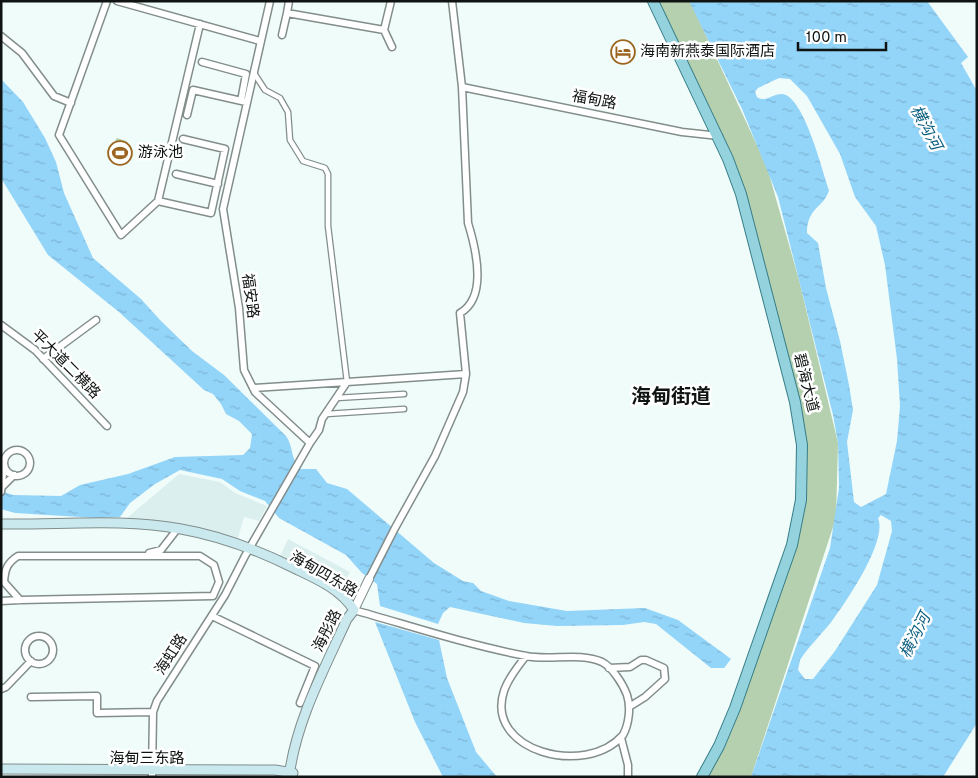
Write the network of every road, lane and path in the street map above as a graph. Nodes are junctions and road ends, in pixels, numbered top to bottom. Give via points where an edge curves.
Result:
1 (107, 1) edge
2 (117, 1) edge
3 (270, 1) edge
4 (289, 1) edge
5 (391, 1) edge
6 (452, 1) edge
7 (655, 1) edge
8 (287, 13) junction
9 (200, 24) junction
10 (384, 30) junction
11 (282, 35) dead end
12 (1, 36) edge
13 (260, 41) junction
14 (392, 47) dead end
15 (202, 62) dead end
16 (253, 72) junction
17 (462, 87) junction
18 (244, 102) junction
19 (71, 103) junction
20 (187, 115) dead end
21 (719, 136) junction
22 (183, 139) dead end
23 (176, 174) dead end
24 (218, 184) junction
25 (158, 201) junction
26 (96, 320) dead end
27 (1, 325) edge
28 (43, 359) junction
29 (466, 374) junction
30 (347, 382) junction
31 (253, 388) junction
32 (404, 394) dead end
33 (336, 398) junction
34 (404, 409) dead end
35 (325, 414) junction
36 (107, 426) dead end
37 (310, 443) junction
38 (4, 464) junction
39 (14, 475) junction
40 (2, 487) edge
41 (1, 492) edge
42 (1, 524) edge
43 (1, 528) edge
44 (175, 532) junction
45 (247, 552) junction
46 (138, 555) junction
47 (369, 580) joint
48 (225, 595) junction
49 (213, 596) junction
50 (20, 600) junction
51 (1, 601) edge
52 (354, 610) junction
53 (212, 616) junction
54 (519, 654) junction
55 (526, 656) junction
56 (31, 661) junction
57 (519, 665) junction
58 (609, 668) junction
59 (1, 689) edge
60 (31, 697) dead end
61 (300, 703) dead end
62 (629, 706) junction
63 (153, 712) junction
64 (621, 738) junction
65 (527, 752) dead end
66 (602, 758) dead end
67 (1, 770) edge
68 (152, 773) edge
69 (291, 775) edge
70 (628, 777) edge
71 (702, 777) edge
72 (708, 777) edge

1 - 19 street
2 - 9 street
3 - 13 street, 福安路
4 - 8 street
5 - 10 street
6 - 17 street
7 - 21 main road, 碧海大道
8 - 10 street
8 - 11 street
9 - 13 street
9 - 25 street
10 - 14 street
12 - 19 street via 22,53 54,96
13 - 16 street, 福安路
15 - 18 street via 246,74
16 - 18 street, 福安路
16 - 30 street via 265,90 280,98 288,112 290,140 303,161 324,168 328,174 328,226
17 - 21 street, 福甸路 via 682,132
17 - 29 street via 468,223 474,241 478,279 469,308 460,313
18 - 20 street via 193,90
18 - 31 street, 福安路 via 222,209 239,308 244,370
19 - 25 street via 59,135 122,235
21 - 71 main road, 碧海大道 via 746,211 796,407 802,445 802,488 787,560 732,717
21 - 72 main road, 碧海大道 via 733,163 749,211 800,412 806,444 806,488 795,546 739,711
22 - 24 street via 225,149
23 - 24 street
24 - 25 street via 211,213
26 - 28 street
27 - 28 street, 平大道二横路
28 - 36 street, 平大道二横路
29 - 30 street
29 - 47 street via 463,392 435,456
30 - 31 street
30 - 33 street
31 - 37 street, 福安路
32 - 33 street
33 - 35 street
34 - 35 street
35 - 37 street
37 - 45 street
38 - 39 street
38 - 39 street via 12,451 21,450 28,456 30,464 26,472
38 - 40 street
39 - 40 street
40 - 41 street
42 - 45 main road, 海甸四东路 via 160,526 210,536
43 - 44 main road, 海甸四东路
44 - 45 main road, 海甸四东路
44 - 46 street via 161,550
45 - 48 street, 海虹路
45 - 52 main road, 海甸四东路 via 312,582
46 - 49 street via 200,556 210,560 219,582
46 - 50 street via 18,556 8,562 4,582
47 - 52 street
48 - 49 street
48 - 53 street, 海虹路
49 - 50 street
50 - 51 street
52 - 54 street
52 - 69 main road, 海彤路 via 303,718 292,756
53 - 61 street via 315,666
53 - 63 street, 海虹路
54 - 55 street
54 - 57 street
55 - 57 street
55 - 58 street via 585,658
56 - 56 street via 26,653 27,643 34,637 48,639 53,646 50,658 43,663
56 - 59 street
57 - 65 street via 504,690 502,711 510,731
58 - 62 street via 627,694
58 - 62 street via 630,668 641,660 664,668 665,679
60 - 63 street via 97,696 97,713
62 - 64 street
63 - 68 street, 海虹路
64 - 66 street
64 - 70 street
67 - 68 main road
68 - 69 main road

